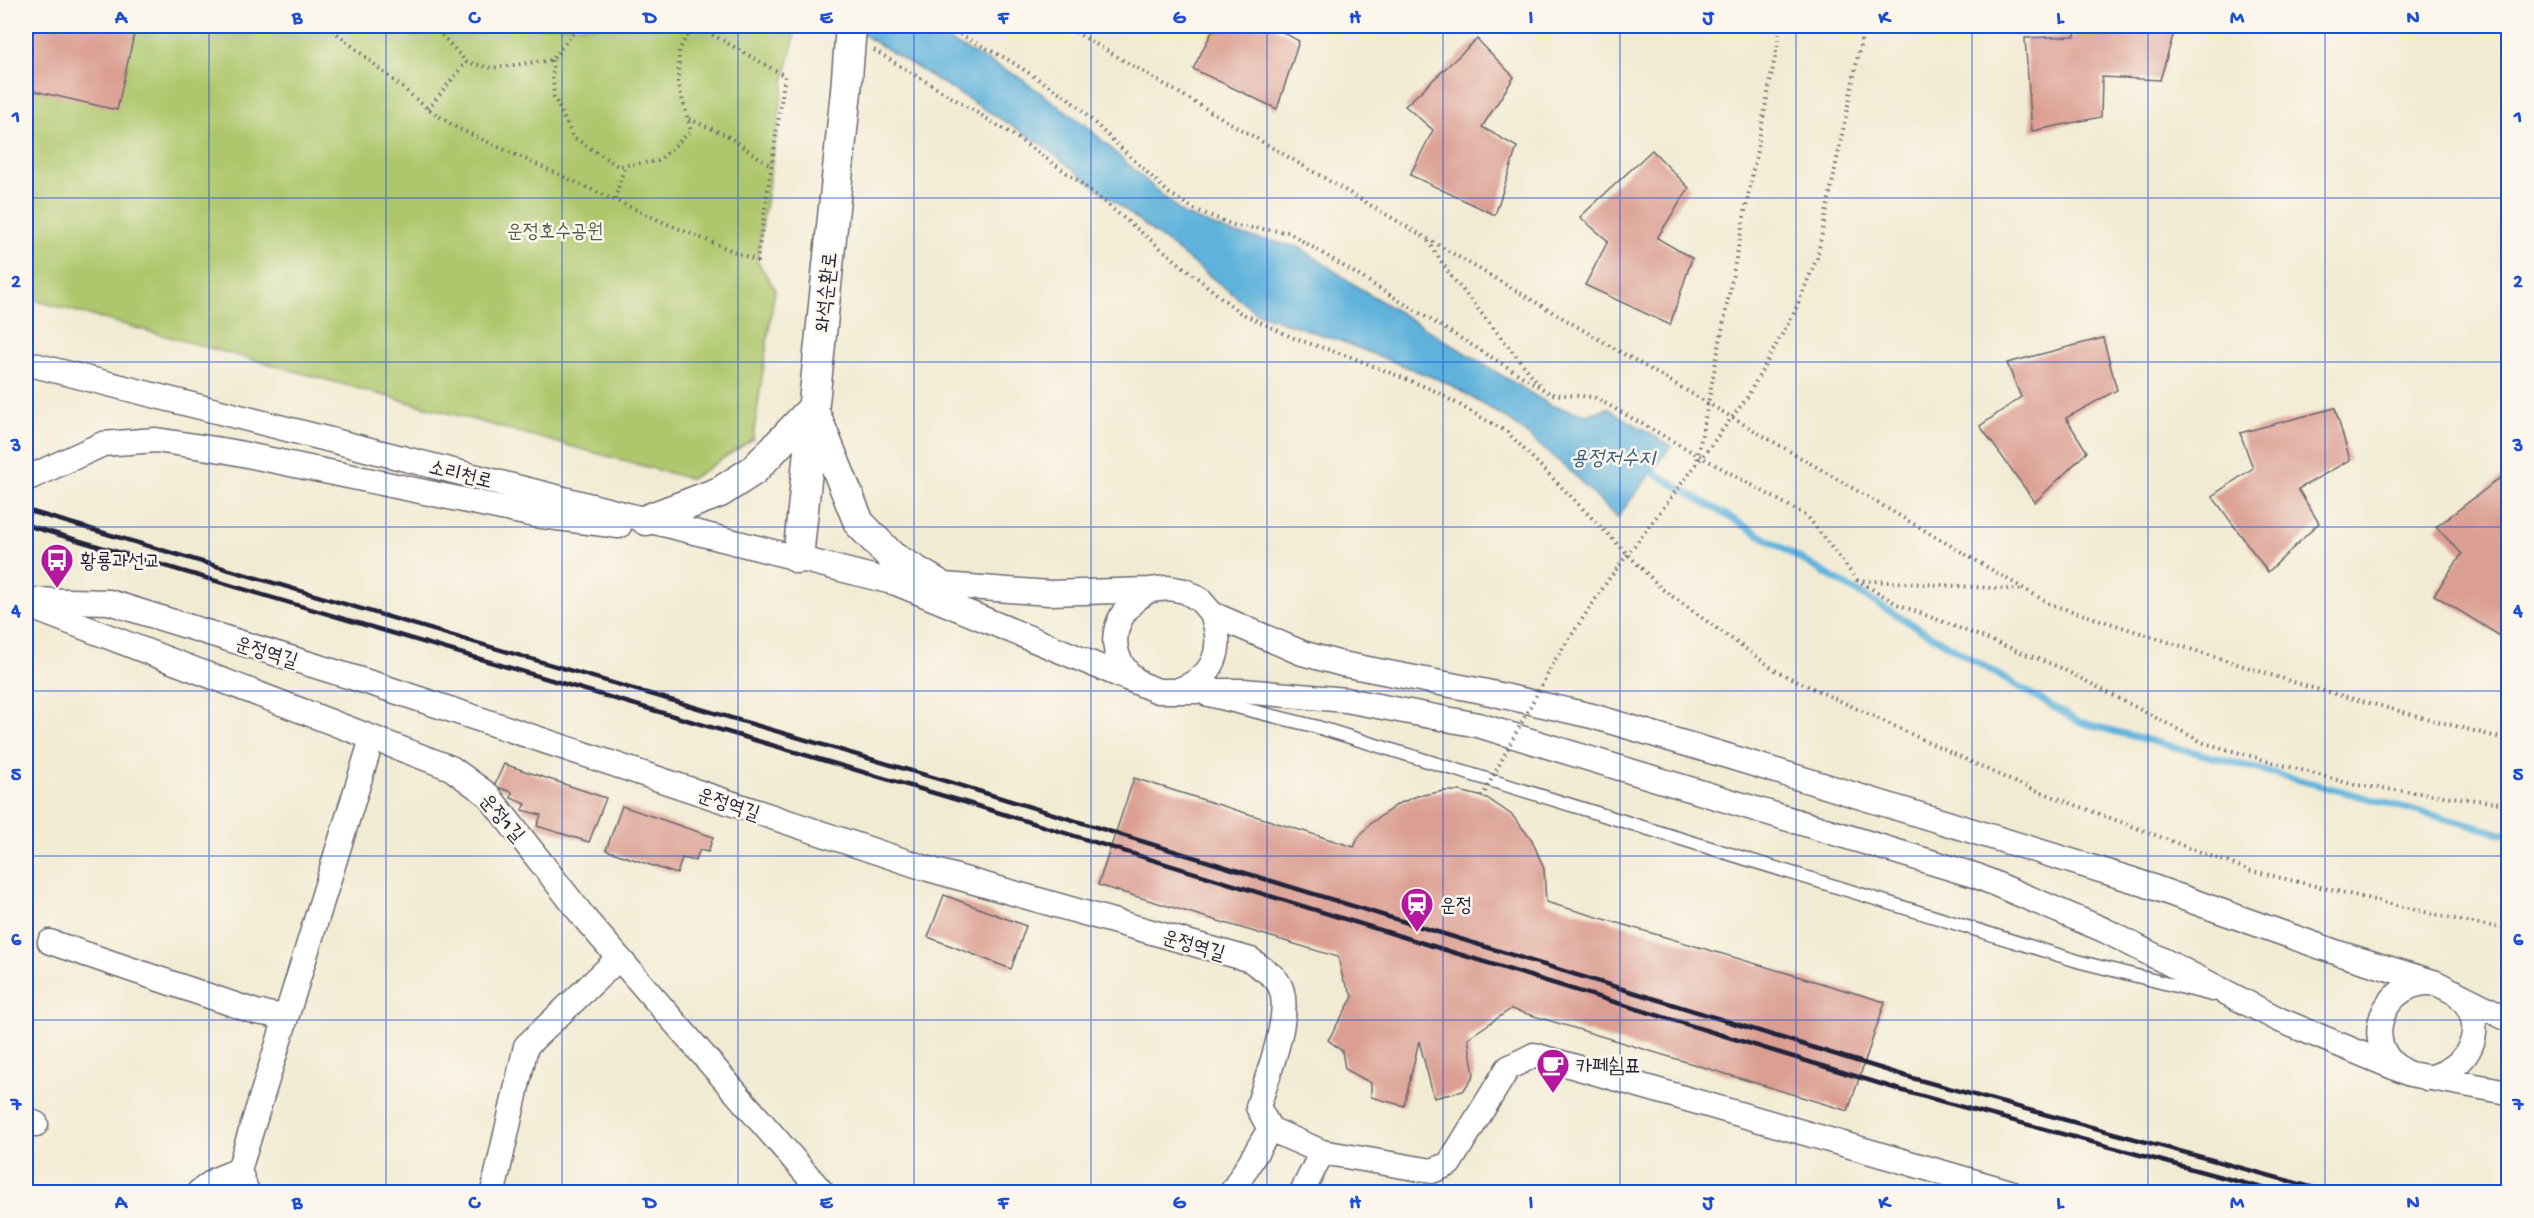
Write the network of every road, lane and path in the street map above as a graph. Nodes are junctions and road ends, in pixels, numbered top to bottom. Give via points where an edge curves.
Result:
1 (328, 26) edge
2 (434, 26) edge
3 (579, 26) edge
4 (695, 26) edge
5 (944, 26) edge
6 (1065, 26) edge
7 (1781, 26) edge
8 (1864, 26) edge
9 (858, 35) edge
10 (552, 60) junction
11 (466, 62) junction
12 (428, 109) junction
13 (688, 118) junction
14 (625, 165) junction
15 (771, 166) junction
16 (615, 199) junction
17 (1426, 239) junction
18 (26, 363) edge
19 (1541, 387) junction
20 (813, 408) junction
21 (1732, 418) junction
22 (1696, 466) junction
23 (26, 479) edge
24 (646, 520) junction
25 (734, 542) junction
26 (798, 558) junction
27 (1857, 580) junction
28 (896, 583) junction
29 (936, 583) junction
30 (1150, 590) junction
31 (2027, 591) junction
32 (26, 602) edge
33 (1212, 614) junction
34 (1142, 686) junction
35 (1174, 691) junction
36 (372, 739) junction
37 (2508, 740) edge
38 (1482, 797) dead end
39 (2508, 804) edge
40 (2508, 929) edge
41 (50, 942) dead end
42 (619, 958) junction
43 (2443, 986) junction
44 (2248, 1004) junction
45 (286, 1017) junction
46 (2508, 1019) edge
47 (2417, 1076) junction
48 (2508, 1092) edge
49 (1270, 1129) junction
50 (1322, 1152) junction
51 (797, 1164) junction
52 (239, 1170) junction
53 (1983, 1189) edge
54 (199, 1192) edge
55 (247, 1192) edge
56 (493, 1192) edge
57 (801, 1192) edge
58 (822, 1192) edge
59 (1232, 1192) edge
60 (1302, 1192) edge
61 (2010, 1192) edge

1 - 12 path
2 - 11 path
3 - 10 path
4 - 13 path via 679,50 678,83
4 - 15 path via 785,76
5 - 19 path via 1007,59 1068,98 1169,193 1194,209 1236,226 1287,232
6 - 17 path
7 - 22 path, bridge
8 - 21 path, bridge via 1817,258 1794,313
9 - 20 street, 와석순환로, bridge via 846,91
9 - 40 path via 1077,180 1239,312 1296,339 1432,390 1507,432 1662,589 1778,672 2013,780 2248,870
10 - 11 path via 491,68
10 - 14 path via 554,97 573,137 618,166
11 - 12 path
12 - 16 path via 457,128
13 - 14 path via 691,131 658,161
13 - 15 path via 726,135
14 - 16 path
15 - 16 path via 757,261
17 - 19 path
17 - 21 path
18 - 24 street, 소리천로
19 - 27 path via 1551,394 1594,397 1807,516
20 - 24 street via 754,470 720,492
20 - 26 street, 와석순환로
20 - 29 street via 859,523 892,557
21 - 22 path, bridge
21 - 31 path
22 - 38 path, bridge via 1609,579 1555,660
23 - 25 street via 103,444 156,440 228,451 535,515
24 - 25 street, 소리천로
25 - 26 street, 소리천로
26 - 28 street, 소리천로
27 - 31 path
27 - 39 path via 1896,604 2059,667 2204,743 2355,785
28 - 29 street
28 - 34 street
29 - 30 street via 1049,593
30 - 33 street via 1185,591
30 - 34 street via 1123,612 1116,628 1115,646 1120,662
31 - 37 path via 2050,604 2309,687
32 - 36 street, 운정1길
32 - 49 street, 운정역길 via 109,602 377,685 925,868 1251,960 1278,981 1285,1000 1258,1107
33 - 35 street via 1218,631 1213,664 1203,677
33 - 43 street via 1302,653 1592,716 1735,759 2133,880
34 - 35 street
35 - 44 lane via 1314,726 2081,962
35 - 44 street via 1243,691 1346,700 1478,725 1977,876 2104,930
36 - 42 street, 운정1길 via 451,768 488,795
36 - 45 street
41 - 45 street via 256,1012
42 - 51 street, 운정1길
42 - 56 street via 526,1046
43 - 46 street
43 - 47 street via 2463,999 2471,1012 2472,1042 2466,1057 2455,1068 2441,1076
43 - 47 street via 2421,983 2400,991 2385,1008 2380,1023 2380,1039 2386,1054 2396,1066
44 - 47 street
45 - 52 street
47 - 48 street
49 - 50 street
49 - 59 street
50 - 53 street via 1431,1172 1449,1164 1508,1068 1534,1055
50 - 60 street
51 - 57 street
51 - 58 street, 운정1길
52 - 54 street
52 - 55 street
53 - 61 street

